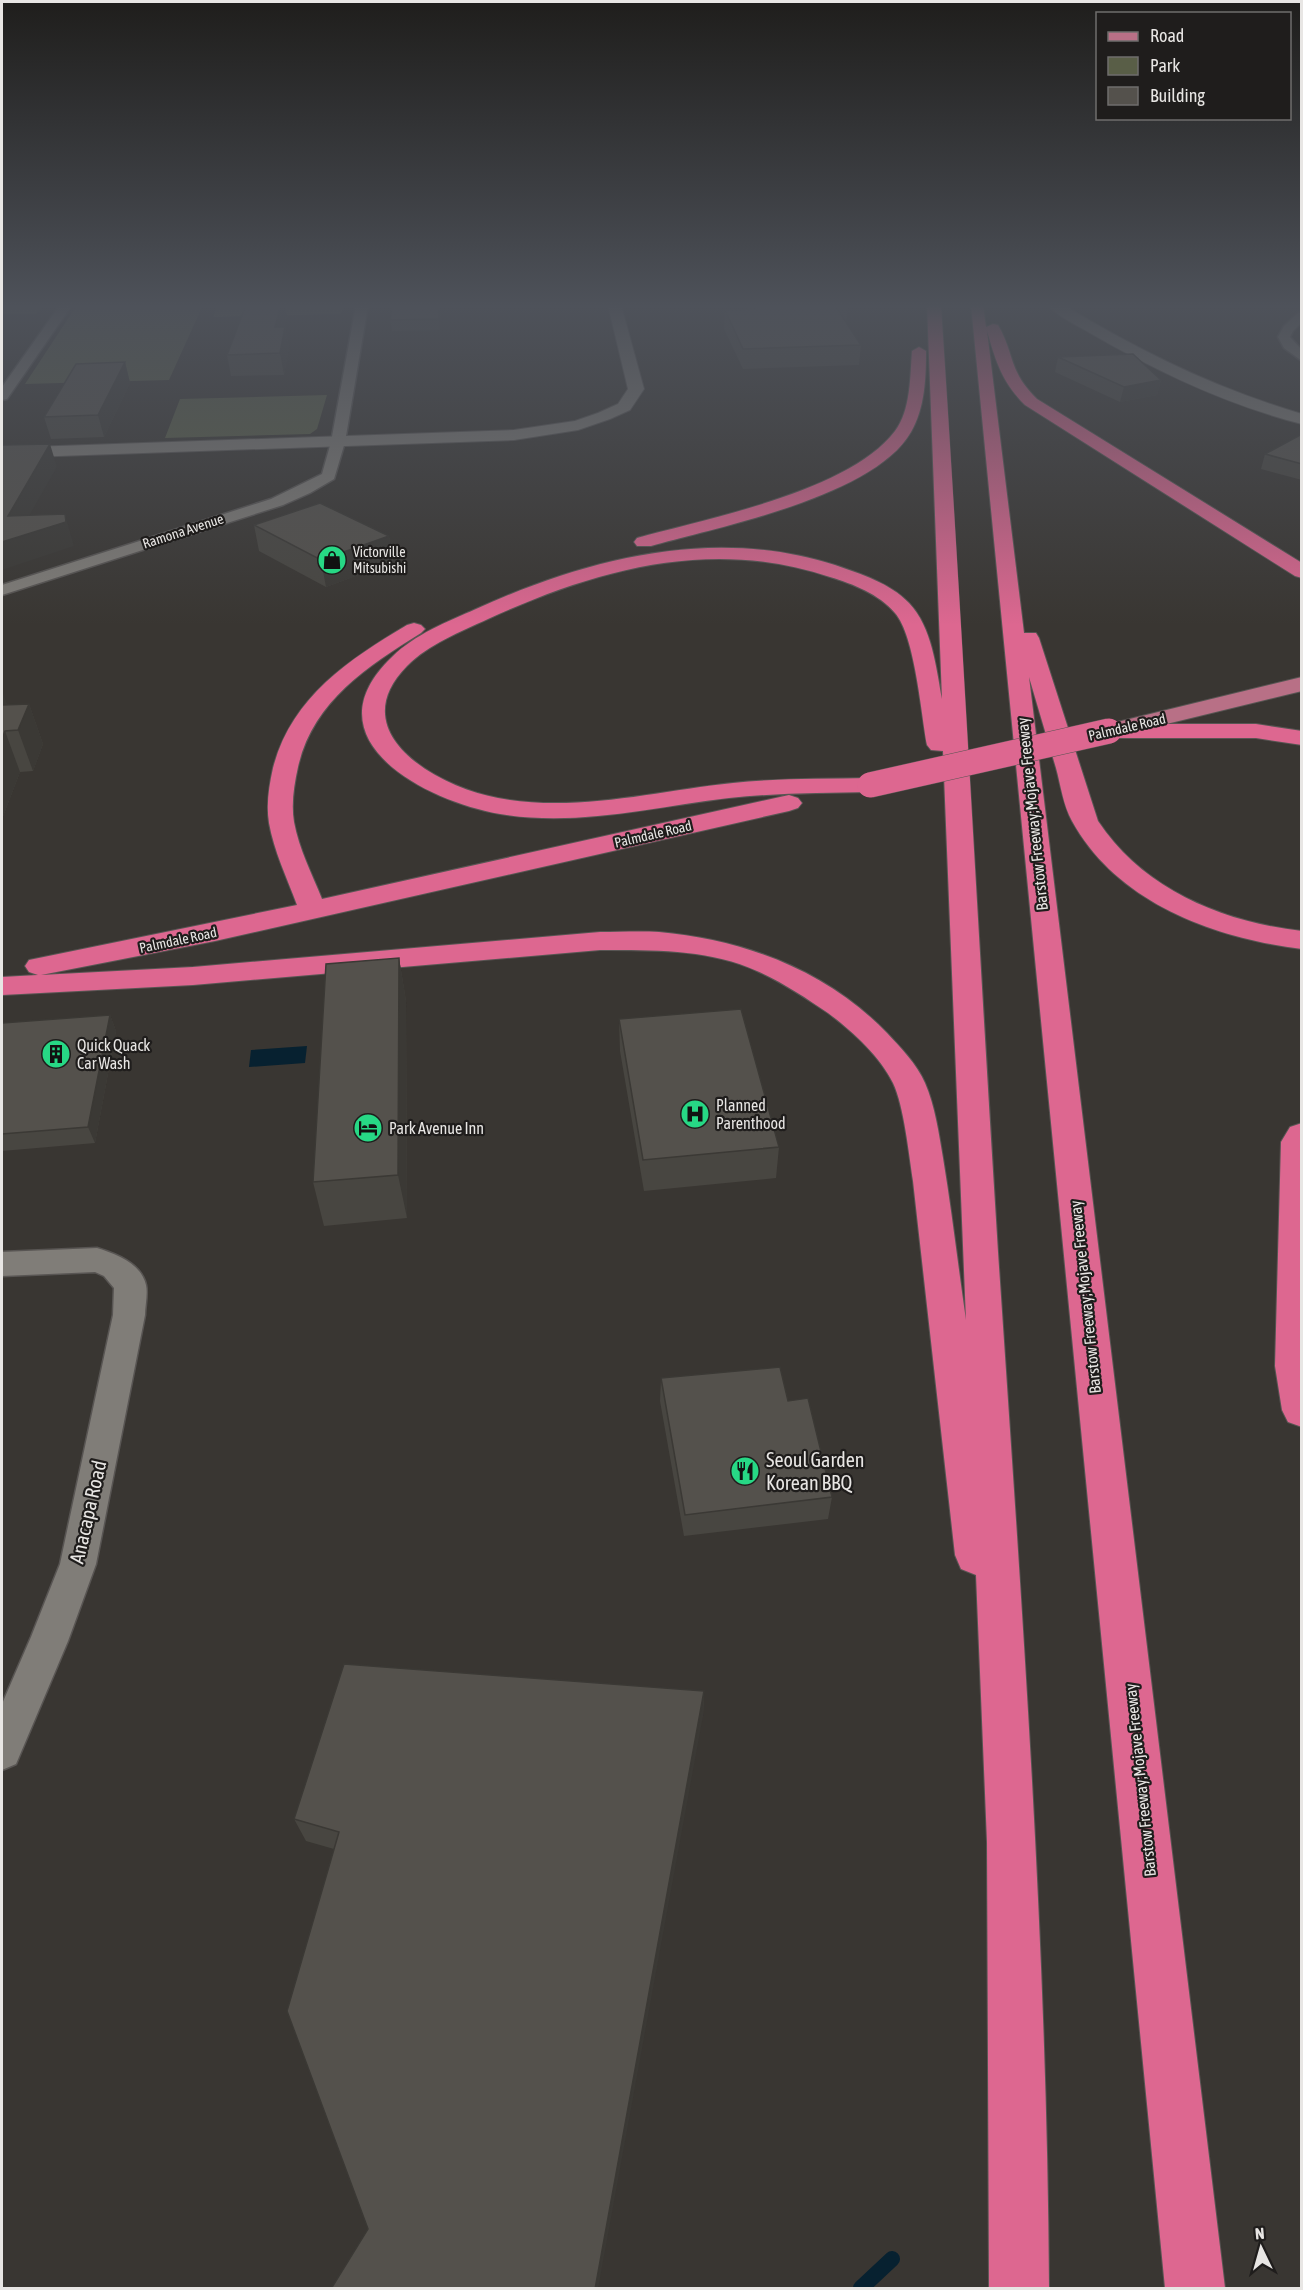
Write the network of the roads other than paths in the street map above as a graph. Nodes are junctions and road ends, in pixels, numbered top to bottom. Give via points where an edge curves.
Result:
1 (343, 412) edge
2 (612, 412) edge
3 (911, 412) edge
4 (940, 412) edge
5 (989, 412) edge
6 (1047, 412) edge
7 (1281, 412) edge
8 (1302, 418) edge
9 (338, 442) junction
10 (2, 453) edge
11 (1005, 565) junction
12 (1302, 572) edge
13 (2, 590) edge
14 (1302, 684) edge
15 (1109, 731) junction
16 (1302, 738) edge
17 (870, 785) junction
18 (959, 848) junction
19 (313, 910) junction
20 (1302, 940) edge
21 (2, 972) edge
22 (2, 986) edge
23 (1302, 1135) edge
24 (2, 1264) edge
25 (1302, 1410) edge
26 (2, 1750) edge
27 (1012, 1842) junction
28 (1019, 2289) edge
29 (1195, 2289) edge

1 - 9 street, Ramona Avenue
2 - 9 street via 546,432
3 - 19 highway via 890,447 850,474 810,492 540,574 470,601 405,635 347,673 324,693 303,721 286,758 279,802 283,829
4 - 18 highway
5 - 11 highway, Barstow Freeway;Mojave Freeway
6 - 12 highway
7 - 8 street
9 - 10 street
9 - 13 street, Ramona Avenue via 328,476 305,490
11 - 20 highway via 1084,820 1103,849 1142,883 1183,907 1238,929
11 - 29 highway, Barstow Freeway;Mojave Freeway
14 - 15 main road, Palmdale Road
15 - 16 highway via 1256,730
15 - 17 highway, Palmdale Road, bridge
17 - 18 highway via 736,790 578,811 536,812 498,806 447,791 406,768 380,742 373,706 388,675 428,641 511,601 593,571 645,558 705,552 804,562 877,589 901,607 912,622
17 - 19 highway, Palmdale Road
18 - 27 highway
19 - 21 highway, Palmdale Road via 149,946
22 - 27 highway via 193,976 600,941 658,941 714,949 767,964 857,1020 891,1056 909,1083 922,1133
23 - 25 highway via 1297,1142 1294,1366
24 - 26 street, Anacapa Road via 97,1260 115,1267 130,1285 129,1315 78,1564
27 - 28 highway

